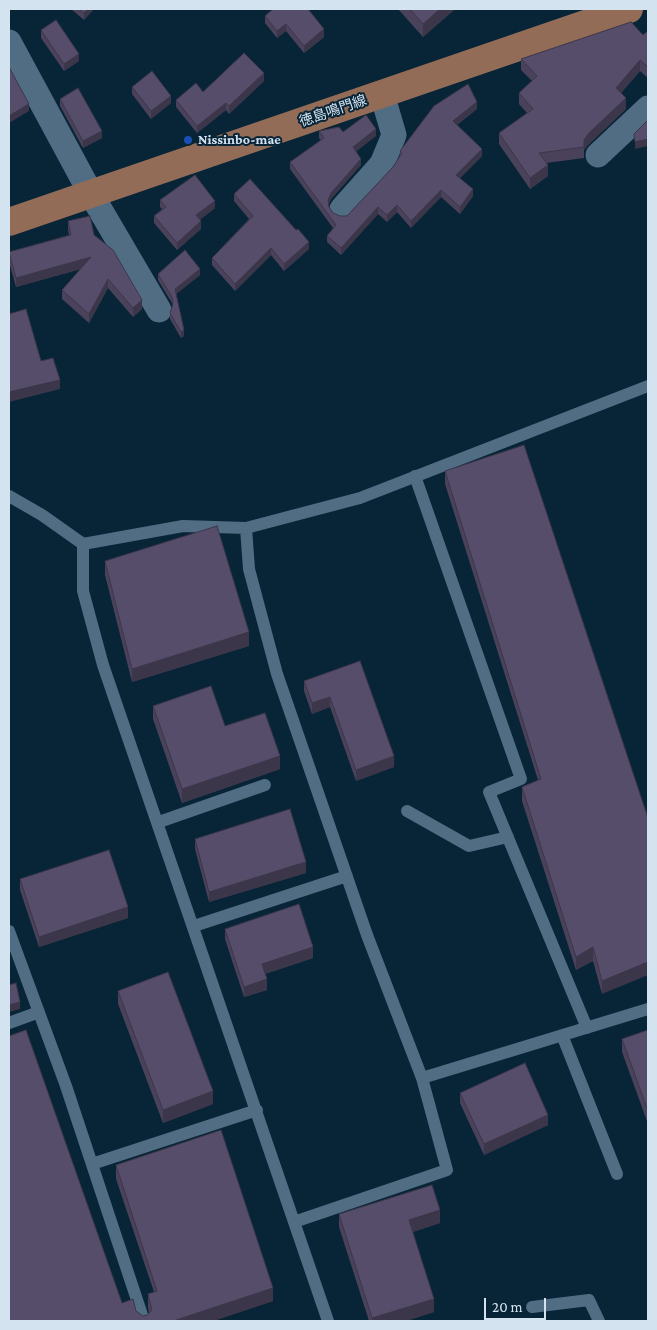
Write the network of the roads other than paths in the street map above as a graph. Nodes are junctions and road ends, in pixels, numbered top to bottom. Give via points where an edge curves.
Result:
1 (629, 9) edge
2 (9, 42) edge
3 (382, 94) junction
4 (648, 108) edge
5 (598, 155) dead end
6 (91, 194) junction
7 (342, 210) dead end
8 (9, 222) edge
9 (159, 310) dead end
10 (648, 386) edge
11 (415, 476) junction
12 (9, 496) edge
13 (246, 528) junction
14 (83, 544) junction
15 (266, 785) dead end
16 (407, 811) dead end
17 (158, 822) junction
18 (508, 838) junction
19 (347, 876) junction
20 (194, 926) junction
21 (9, 931) edge
22 (648, 1009) edge
23 (39, 1012) junction
24 (9, 1023) edge
25 (587, 1028) junction
26 (562, 1035) junction
27 (422, 1078) junction
28 (257, 1110) junction
29 (92, 1164) junction
30 (617, 1174) dead end
31 (294, 1222) junction
32 (532, 1307) dead end
33 (144, 1321) edge
34 (326, 1321) edge
35 (599, 1321) edge

1 - 3 main road, 徳島鳴門線
2 - 6 street
3 - 6 main road, 徳島鳴門線
3 - 7 street via 394,135 382,164
4 - 5 street
6 - 8 main road, 徳島鳴門線
6 - 9 street
10 - 11 lane
11 - 13 lane via 360,498
11 - 18 lane via 521,779 489,792
12 - 14 lane
13 - 14 lane via 183,526
13 - 19 lane via 249,569 277,674
14 - 17 lane via 83,591 103,665
15 - 17 lane
16 - 18 lane via 469,846
17 - 20 lane
18 - 25 lane
19 - 20 lane
19 - 27 lane
20 - 28 lane
21 - 23 lane
22 - 25 lane
23 - 24 lane
23 - 29 lane
25 - 26 lane
26 - 27 lane
26 - 30 lane
27 - 31 lane via 447,1170
28 - 29 lane
28 - 31 lane
29 - 33 lane
31 - 34 lane
32 - 35 lane via 589,1300

